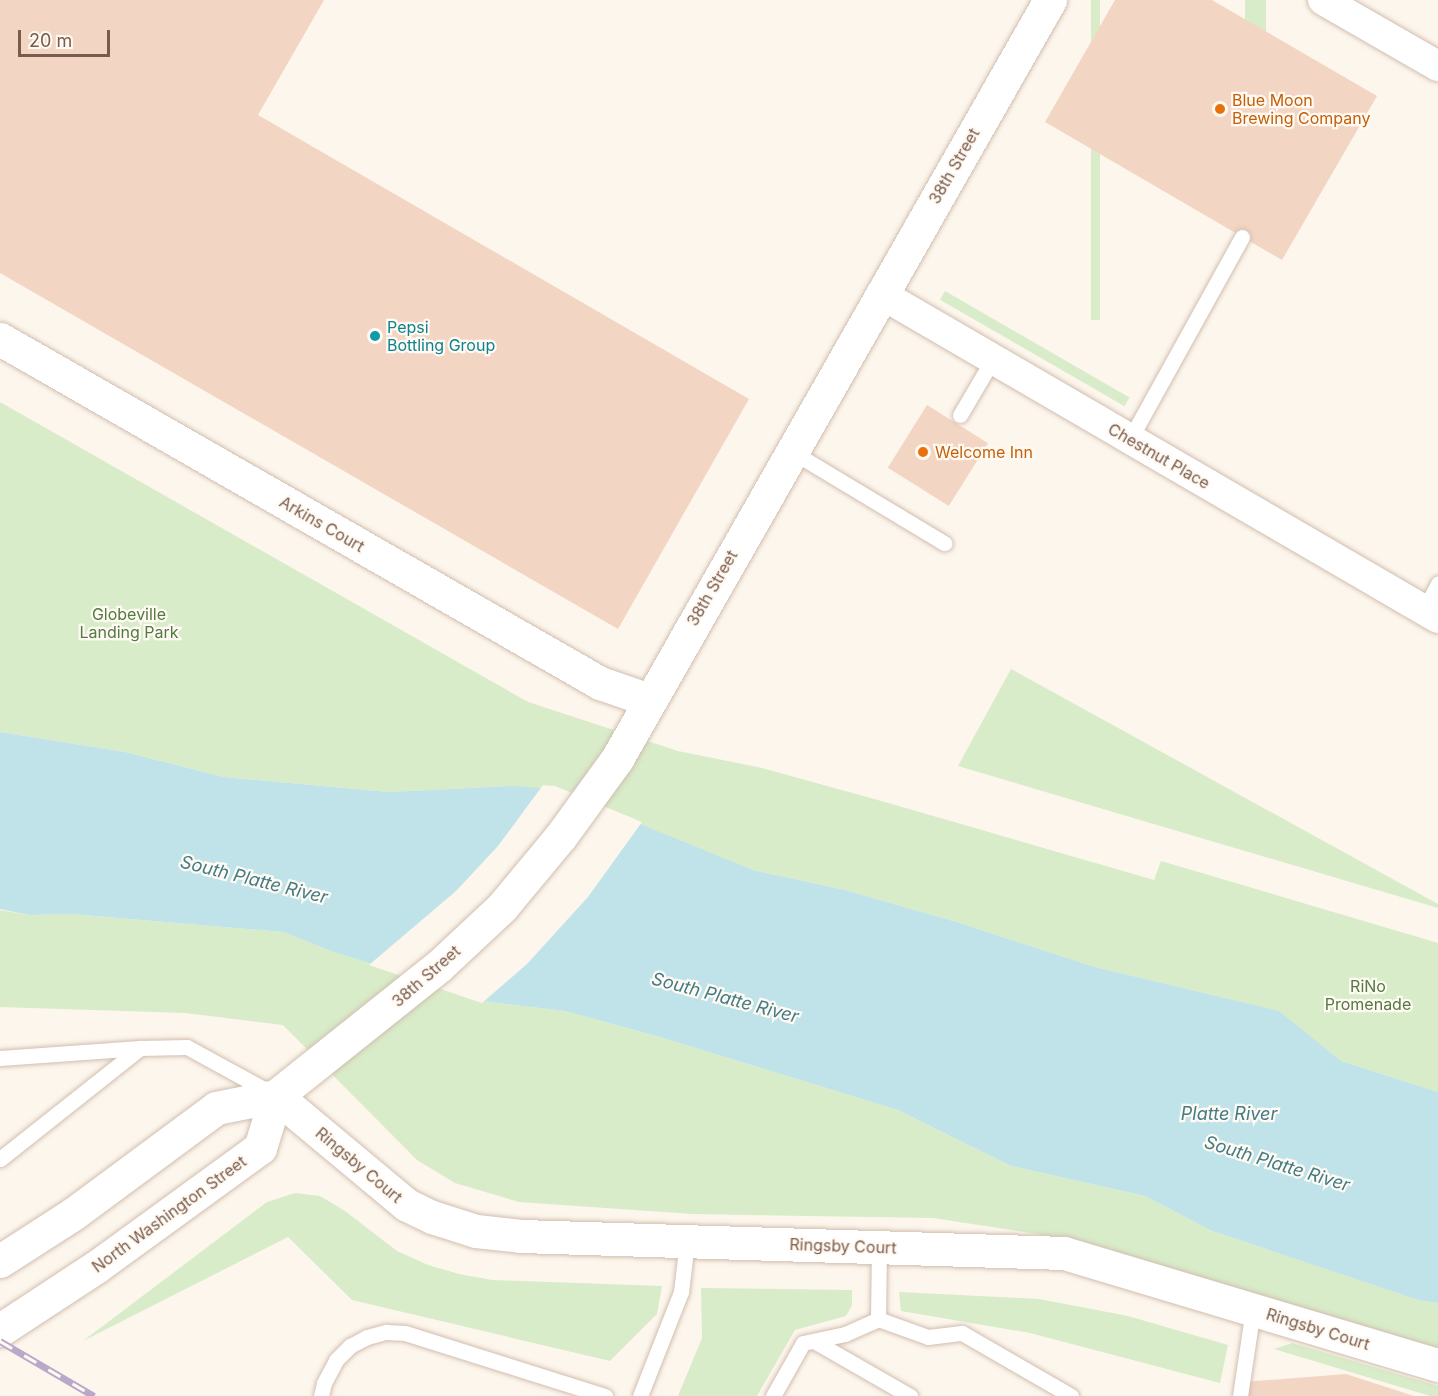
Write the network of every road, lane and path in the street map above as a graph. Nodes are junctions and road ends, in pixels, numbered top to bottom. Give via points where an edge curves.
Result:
1 (1050, 0) edge
2 (1323, 0) edge
3 (1438, 66) edge
4 (1242, 237) dead end
5 (881, 294) junction
6 (0, 339) edge
7 (993, 359) junction
8 (960, 415) dead end
9 (1130, 439) junction
10 (791, 451) junction
11 (944, 543) dead end
12 (1438, 584) edge
13 (1431, 614) edge
14 (649, 700) junction
15 (140, 1048) junction
16 (0, 1058) edge
17 (276, 1096) junction
18 (0, 1159) edge
19 (687, 1241) junction
20 (879, 1247) junction
21 (0, 1261) edge
22 (1252, 1309) junction
23 (878, 1319) junction
24 (0, 1330) edge
25 (814, 1341) junction
26 (1438, 1365) edge
27 (321, 1396) edge
28 (605, 1396) edge
29 (640, 1396) edge
30 (772, 1396) edge
31 (910, 1396) edge
32 (1071, 1396) edge
33 (1240, 1396) edge

1 - 5 main road, 38th Street
2 - 3 street
4 - 9 lane
5 - 7 street, Chestnut Place
5 - 10 main road, 38th Street
6 - 14 main road, Arkins Court via 600,683
7 - 8 lane
7 - 9 street, Chestnut Place
9 - 13 street, Chestnut Place
10 - 11 lane
10 - 14 main road, 38th Street
12 - 13 lane
14 - 17 main road, 38th Street via 617,759 561,836 502,907 439,966
15 - 16 lane
15 - 17 lane via 187,1047
15 - 18 lane
17 - 19 main road, Ringsby Court via 407,1205 432,1217 476,1231 521,1236
17 - 21 main road via 216,1108 73,1214
17 - 24 main road, North Washington Street via 260,1148 96,1267
19 - 20 main road, Ringsby Court
19 - 29 lane via 681,1292
20 - 22 main road, Ringsby Court via 1064,1253
20 - 23 lane
22 - 26 main road, Ringsby Court
22 - 33 lane
23 - 25 lane via 845,1334
23 - 32 lane via 928,1337 963,1333
25 - 30 lane via 803,1343
25 - 31 lane
27 - 28 lane via 336,1360 350,1346 386,1332 405,1333

